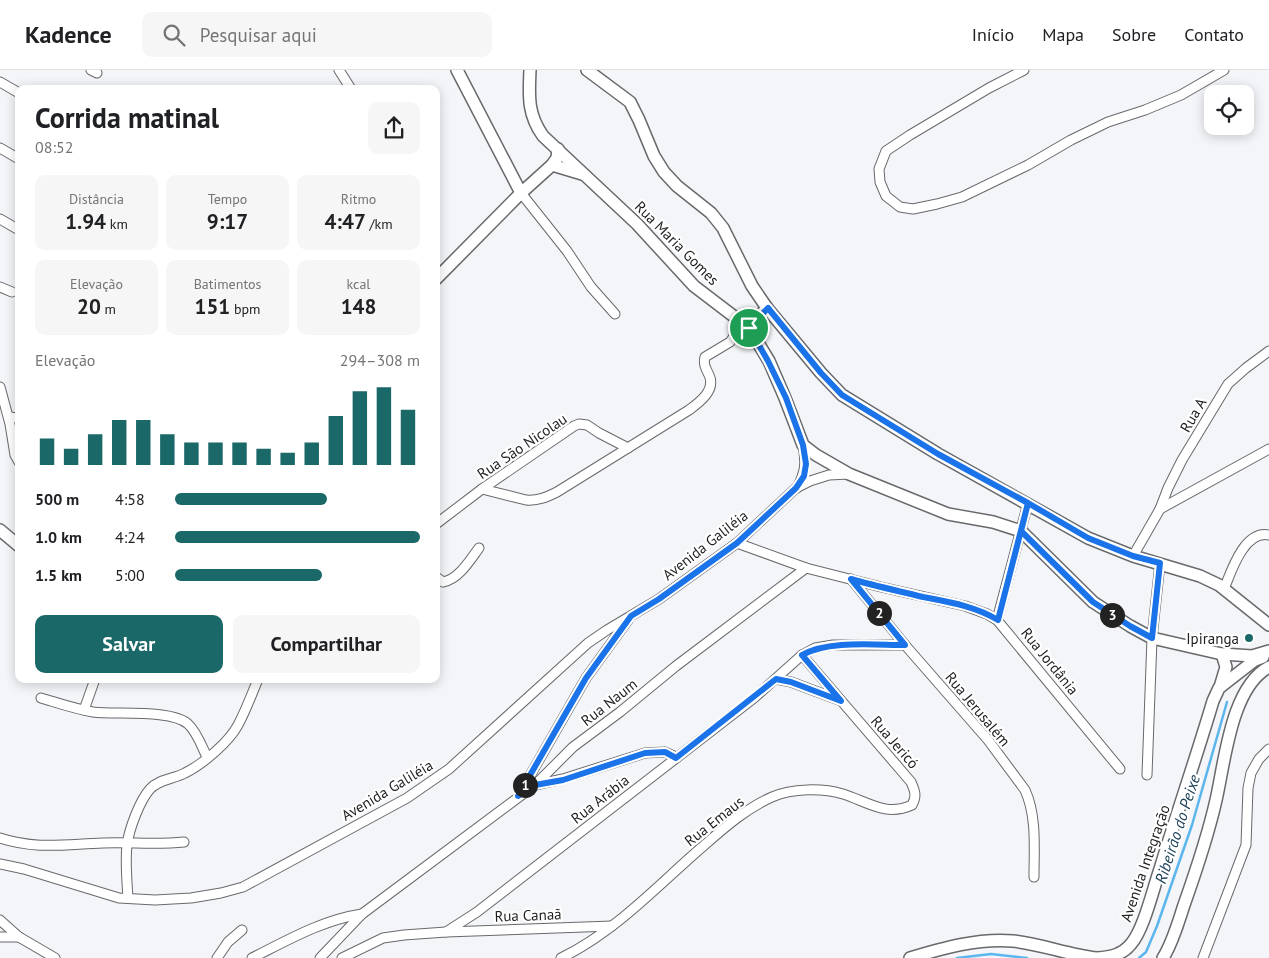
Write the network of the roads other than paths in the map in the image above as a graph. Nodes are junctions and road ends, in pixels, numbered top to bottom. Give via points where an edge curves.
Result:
1 (339, 70) edge
2 (457, 70) edge
3 (530, 70) edge
4 (587, 70) edge
5 (1024, 70) edge
6 (1224, 70) edge
7 (0, 82) edge
8 (348, 85) edge
9 (15, 91) edge
10 (0, 148) edge
11 (558, 150) junction
12 (15, 157) edge
13 (552, 165) junction
14 (586, 174) junction
15 (521, 193) junction
16 (0, 219) edge
17 (15, 228) edge
18 (440, 274) edge
19 (0, 287) edge
20 (12, 292) dead end
21 (768, 308) junction
22 (615, 314) dead end
23 (746, 325) junction
24 (1269, 351) edge
25 (0, 388) edge
26 (9, 417) junction
27 (15, 418) edge
28 (803, 445) junction
29 (628, 448) junction
30 (1269, 449) edge
31 (15, 455) edge
32 (850, 474) junction
33 (796, 488) junction
34 (482, 489) junction
35 (1028, 503) junction
36 (1160, 508) junction
37 (440, 521) edge
38 (0, 530) edge
39 (1021, 531) junction
40 (1269, 535) edge
41 (15, 543) edge
42 (737, 543) junction
43 (479, 548) dead end
44 (1133, 556) junction
45 (1160, 563) junction
46 (806, 568) junction
47 (851, 579) junction
48 (440, 580) edge
49 (1224, 589) junction
50 (631, 616) junction
51 (998, 620) junction
52 (1269, 625) edge
53 (1152, 638) junction
54 (905, 645) junction
55 (1269, 653) edge
56 (1222, 654) junction
57 (802, 655) junction
58 (1269, 666) edge
59 (776, 679) junction
60 (94, 683) edge
61 (256, 683) edge
62 (1219, 688) junction
63 (41, 698) dead end
64 (841, 701) junction
65 (84, 710) junction
66 (1269, 749) edge
67 (207, 758) junction
68 (676, 758) junction
69 (1259, 760) junction
70 (1269, 764) edge
71 (1120, 769) dead end
72 (1147, 775) dead end
73 (535, 785) junction
74 (518, 796) junction
75 (912, 805) joint
76 (0, 838) edge
77 (184, 842) dead end
78 (127, 843) junction
79 (0, 864) edge
80 (1034, 877) dead end
81 (128, 898) junction
82 (362, 914) junction
83 (0, 920) edge
84 (612, 926) junction
85 (242, 930) dead end
86 (446, 932) junction
87 (19, 936) junction
88 (0, 937) edge
89 (51, 957) edge
90 (217, 958) edge
91 (252, 958) edge
92 (320, 958) edge
93 (342, 958) edge
94 (561, 958) edge
95 (910, 958) edge
96 (1163, 958) edge
97 (1203, 958) edge

1 - 8 street
2 - 15 street
3 - 11 street, Rua Maria Gomes via 529,100 535,126
4 - 21 street via 630,102 664,172 711,213 723,228 752,286
5 - 6 street via 981,92 886,151 879,169 886,196 900,206 913,209 962,197 1101,125 1181,95
7 - 9 street
10 - 12 street
11 - 13 street
11 - 14 street, Rua Maria Gomes
13 - 14 street
13 - 15 street
14 - 23 street, Rua Maria Gomes via 694,286
15 - 18 street
15 - 22 street
16 - 17 street
19 - 20 street
21 - 23 street
21 - 35 street via 842,395 938,454
23 - 28 street, Rua Maria Gomes via 775,376
23 - 29 street via 730,342 705,357 704,366 712,382 706,395 689,410
24 - 36 street, Rua A via 1228,384 1182,460
25 - 26 street
26 - 27 street
26 - 31 street
28 - 32 street
28 - 33 street via 806,464 804,476
29 - 34 street via 543,499 526,500
29 - 34 street, Rua São Nicolau via 587,425 579,424
30 - 36 street
32 - 33 street via 829,475
32 - 39 street via 948,514
33 - 42 street, Avenida Galiléia
34 - 37 street, Rua São Nicolau
35 - 39 street
35 - 44 street via 1088,538
36 - 44 street, Rua A
38 - 41 street
39 - 51 street
39 - 53 street via 1093,602
40 - 49 street via 1253,539 1244,547
42 - 46 street, Rua Jordânia
42 - 50 street, Avenida Galiléia
43 - 48 street via 455,576 448,581
44 - 45 street
45 - 49 street via 1200,576
45 - 53 street
46 - 47 street, Rua Jordânia
46 - 73 street, Rua Naum via 574,747
47 - 51 street, Rua Jordânia via 966,606
47 - 54 street, Rua Jerusalém
49 - 52 street
50 - 74 street via 586,678
50 - 81 street, Avenida Galiléia via 588,643 449,769 407,798 243,887 191,898
51 - 71 street, Rua Jordânia
53 - 56 street
53 - 72 street
54 - 57 street, Rua Arábia via 833,645 815,648
54 - 80 street, Rua Jerusalém via 988,740 1025,790 1032,811
55 - 56 street via 1252,656
55 - 62 street, Avenida Integração
56 - 62 street via 1226,667
57 - 59 street, Rua Arábia
57 - 64 street, Rua Jericó
58 - 96 street via 1253,680 1237,708 1208,832 1172,941
59 - 64 street, Rua Jericó
59 - 68 street, Rua Arábia
60 - 65 street
61 - 67 street via 238,725
62 - 95 street, Avenida Integração via 1212,701 1151,896 1132,943 1122,952 1097,958 1012,941 942,948
63 - 65 street
64 - 75 street, Rua Jericó via 911,782 915,792
65 - 67 street via 183,720 189,724
66 - 69 street
67 - 78 street via 181,775 152,787 136,815
68 - 73 street via 665,752 645,753 563,780
68 - 86 street, Rua Arábia via 478,912
69 - 70 street
69 - 97 street via 1251,773 1248,788 1246,845
73 - 74 street, Rua Naum
74 - 82 street, Rua Naum
75 - 84 street, Rua Emaus via 890,811 841,793 812,790 793,790 774,796 725,827
76 - 78 street via 40,846
77 - 78 street
78 - 81 street
79 - 81 street, Avenida Galiléia
82 - 91 street via 318,926
82 - 92 street, Rua Naum
83 - 87 street
84 - 86 street, Rua Canaã
84 - 94 street, Rua Emaus
85 - 90 street
86 - 93 street, Rua Canaã via 383,938
87 - 88 street
87 - 89 street

